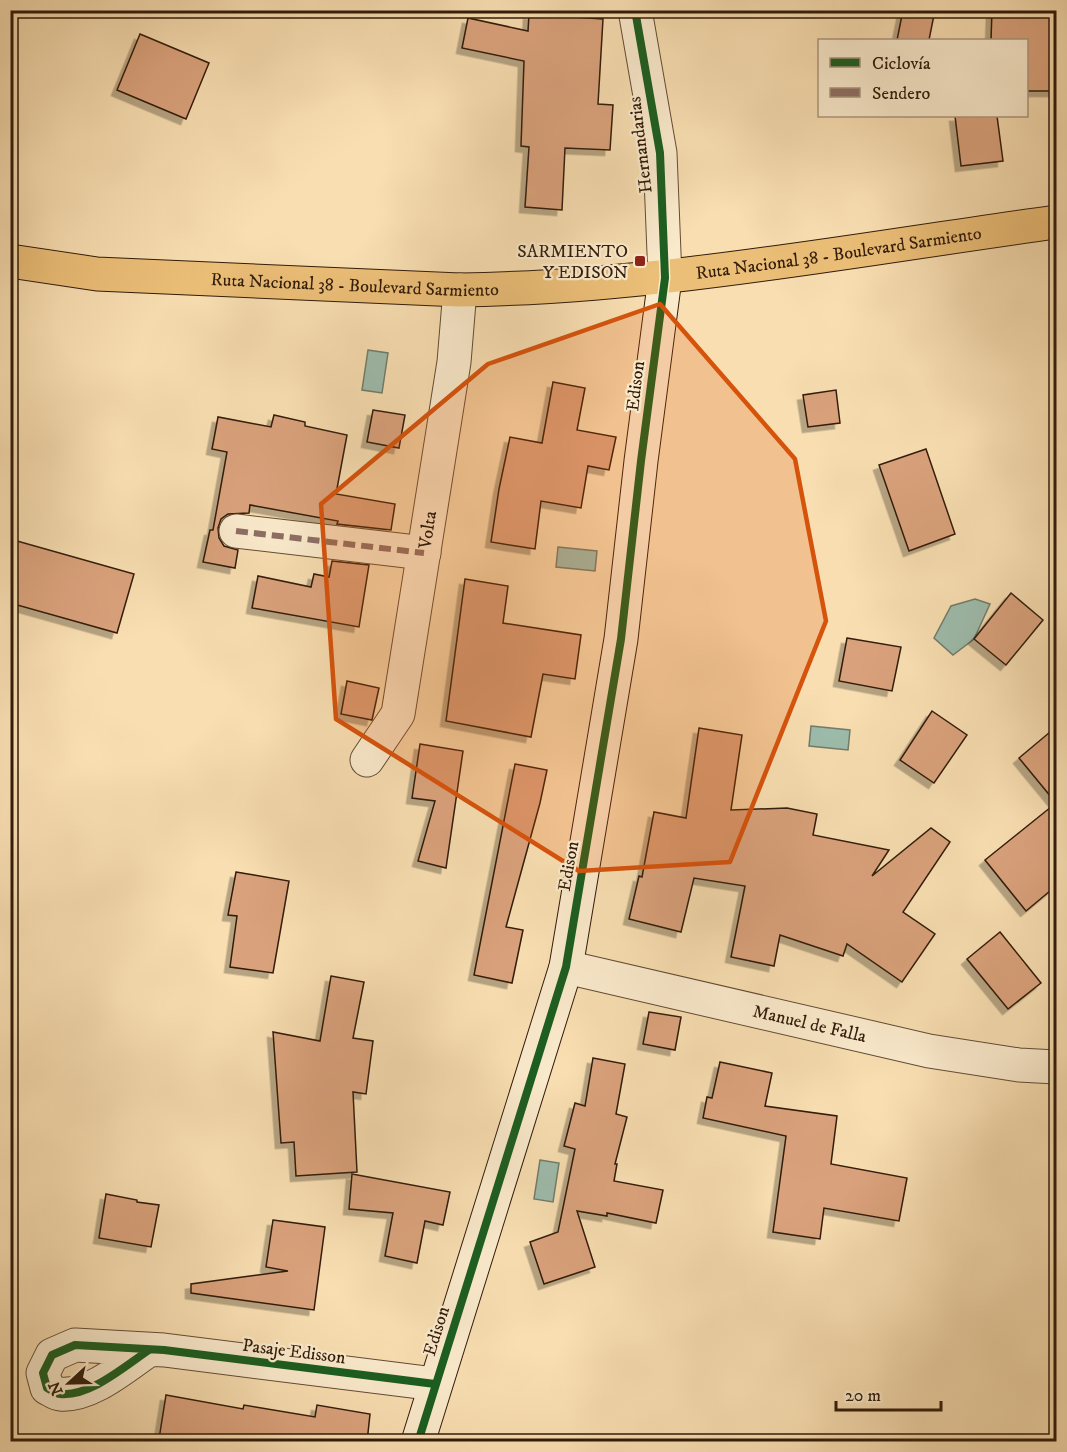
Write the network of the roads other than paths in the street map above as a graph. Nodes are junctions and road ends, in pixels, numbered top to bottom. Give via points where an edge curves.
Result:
1 (635, 10) edge
2 (1056, 222) edge
3 (10, 261) edge
4 (665, 278) junction
5 (460, 290) junction
6 (236, 531) dead end
7 (424, 554) junction
8 (367, 760) dead end
9 (566, 967) junction
10 (1056, 1067) edge
11 (148, 1350) dead end
12 (435, 1384) junction
13 (418, 1442) edge

1 - 4 street, Hernandarias via 660,153
2 - 4 main road, Ruta Nacional 38 - Boulevard Sarmiento
3 - 5 main road, Ruta Nacional 38 - Boulevard Sarmiento via 97,274
4 - 5 main road, Ruta Nacional 38 - Boulevard Sarmiento
4 - 9 street, Edison via 621,639
5 - 7 street, Volta via 454,362
6 - 7 street
7 - 8 street, Volta via 398,714
9 - 10 street, Manuel de Falla via 929,1050
9 - 12 street, Edison
11 - 12 street, Pasaje Edisson
12 - 13 street, Edison

